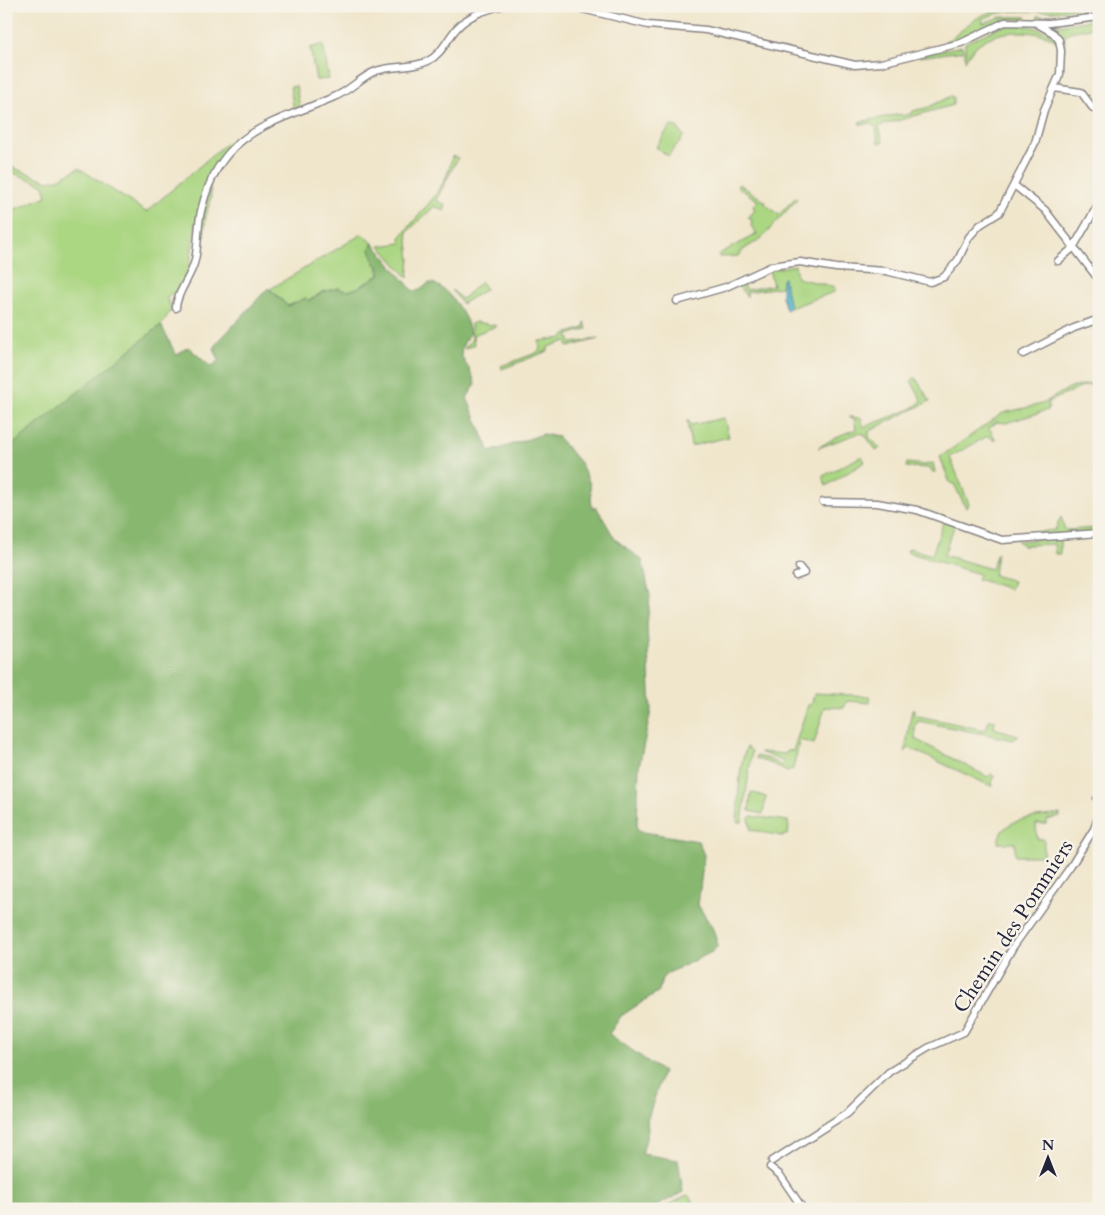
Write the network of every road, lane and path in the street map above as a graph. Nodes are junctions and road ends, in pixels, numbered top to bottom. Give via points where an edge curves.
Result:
1 (501, 6) edge
2 (570, 6) edge
3 (588, 9) edge
4 (1099, 17) edge
5 (1034, 22) junction
6 (1054, 88) junction
7 (1099, 112) edge
8 (1014, 185) junction
9 (1099, 203) edge
10 (1073, 248) junction
11 (1058, 261) dead end
12 (1099, 280) edge
13 (677, 301) dead end
14 (176, 308) dead end
15 (1099, 319) edge
16 (1023, 354) dead end
17 (823, 502) dead end
18 (1099, 533) edge
19 (799, 567) dead end
20 (796, 576) dead end
21 (1099, 815) edge
22 (803, 1209) edge

1 - 14 street via 468,18 429,61 377,70 336,97 267,125 232,148 218,164 207,189 199,221 195,260 176,300
2 - 3 street
3 - 5 street via 657,27 706,30 855,64 881,63 960,43 1004,22
4 - 5 street
5 - 6 street via 1053,33 1060,43 1061,70
6 - 7 street via 1082,92
6 - 8 street
8 - 10 street via 1045,210
8 - 13 street via 998,213 977,227 951,271 937,281 886,271 800,262 772,266 726,287
9 - 10 street
10 - 11 street
10 - 12 street
15 - 16 street
17 - 18 street via 877,503 917,510 1002,540
19 - 20 street via 804,573
21 - 22 street, Chemin des Pommiers via 1071,866 1013,947 964,1032 928,1048 889,1072 847,1113 771,1164

